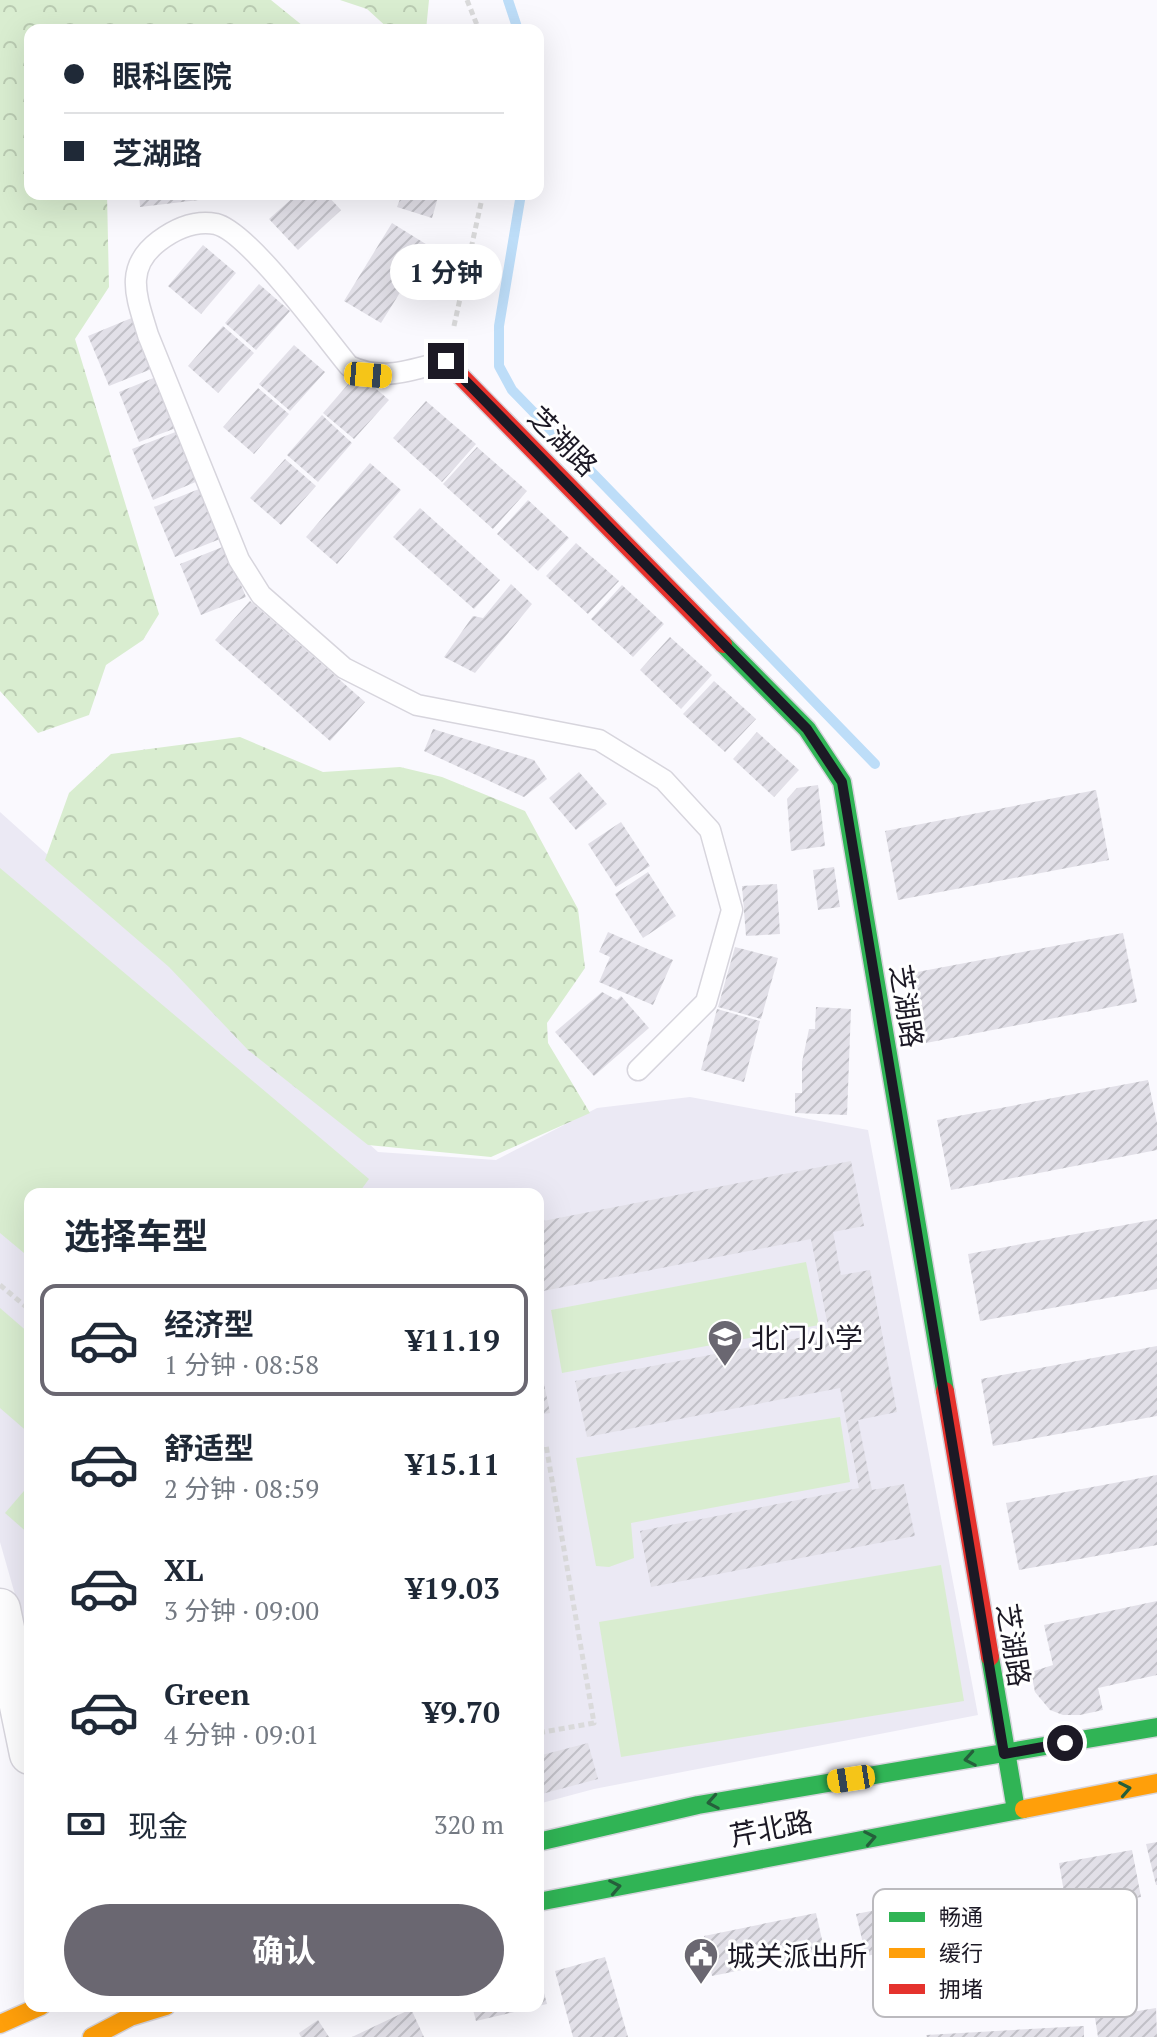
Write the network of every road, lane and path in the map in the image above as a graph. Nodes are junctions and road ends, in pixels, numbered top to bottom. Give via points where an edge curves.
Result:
1 (467, 0) edge
2 (477, 24) edge
3 (482, 200) edge
4 (446, 361) junction
5 (638, 1070) dead end
6 (0, 1285) edge
7 (24, 1305) edge
8 (544, 1445) edge
9 (0, 1609) edge
10 (24, 1725) edge
11 (1157, 1727) edge
12 (544, 1732) edge
13 (1004, 1754) junction
14 (1157, 1783) edge
15 (1016, 1810) junction
16 (544, 1841) edge
17 (544, 1901) edge
18 (27, 2012) edge
19 (128, 2012) edge
20 (0, 2024) edge
21 (92, 2037) edge

1 - 2 path
3 - 4 path
4 - 5 lane via 388,376 349,366 247,244 219,225 174,229 139,260 138,298 148,335 239,560 261,595 344,668 417,705 599,740 664,780 710,830 732,910 706,1002
4 - 13 street, 芝湖路 via 807,729 842,782
6 - 7 path
8 - 12 path via 594,1723
9 - 10 street
11 - 13 street, 芹北路
13 - 15 street, 芝湖路
13 -> 16 street, 芹北路 via 698,1805
15 -> 14 street, 芹北路
17 -> 15 street, 芹北路
18 - 20 street
19 - 21 street

